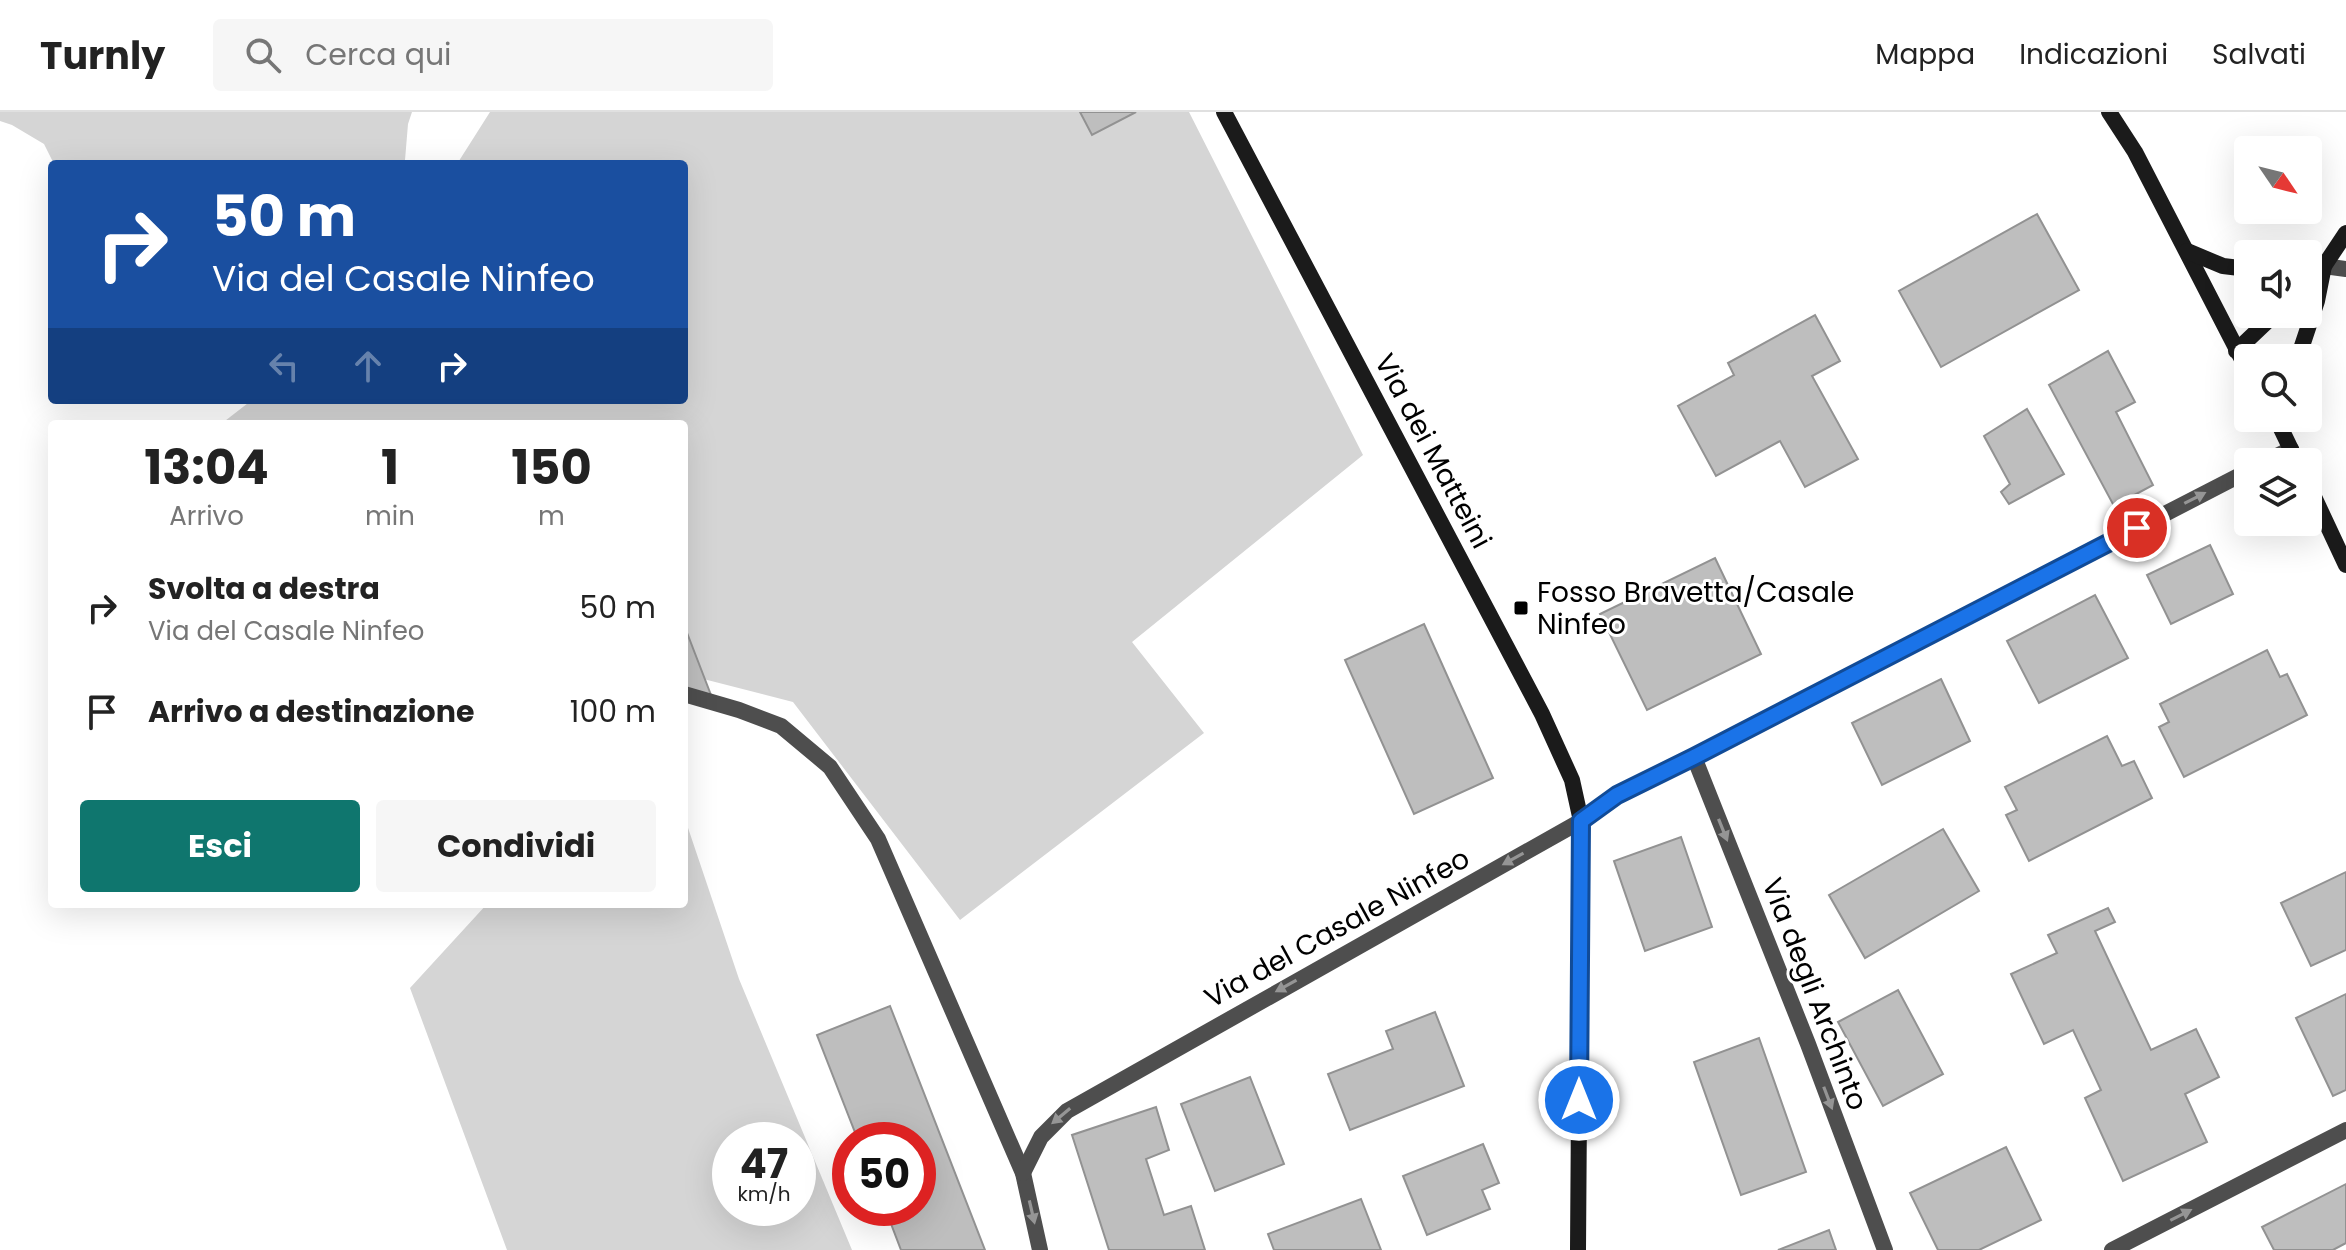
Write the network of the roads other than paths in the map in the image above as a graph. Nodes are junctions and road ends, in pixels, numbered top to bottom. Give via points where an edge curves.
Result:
1 (1224, 112) edge
2 (2109, 112) edge
3 (2346, 233) edge
4 (2187, 251) junction
5 (2322, 259) edge
6 (2234, 267) edge
7 (2322, 267) edge
8 (2346, 269) edge
9 (2260, 328) edge
10 (2243, 344) edge
11 (2234, 347) edge
12 (2234, 478) edge
13 (2322, 514) edge
14 (2346, 565) edge
15 (688, 695) edge
16 (1694, 757) junction
17 (1581, 821) junction
18 (2346, 1130) edge
19 (1023, 1173) junction
20 (1040, 1250) edge
21 (1578, 1250) edge
22 (1885, 1250) edge
23 (2112, 1250) edge

1 - 17 main road, Via dei Matteini via 1542,714 1568,769
2 - 4 main road
3 - 5 main road
4 - 6 main road
4 - 11 main road
7 - 8 street
9 - 10 main road
16 -> 12 street, Via del Casale Ninfeo
13 - 14 main road
15 - 19 street via 781,726 830,767 878,839
16 - 17 street, Via del Casale Ninfeo via 1617,795
16 -> 22 street, Via degli Archinto
17 -> 19 street, Via del Casale Ninfeo via 1067,1111 1041,1137
17 - 21 main road, Via dei Matteini
23 -> 18 street
19 -> 20 street

